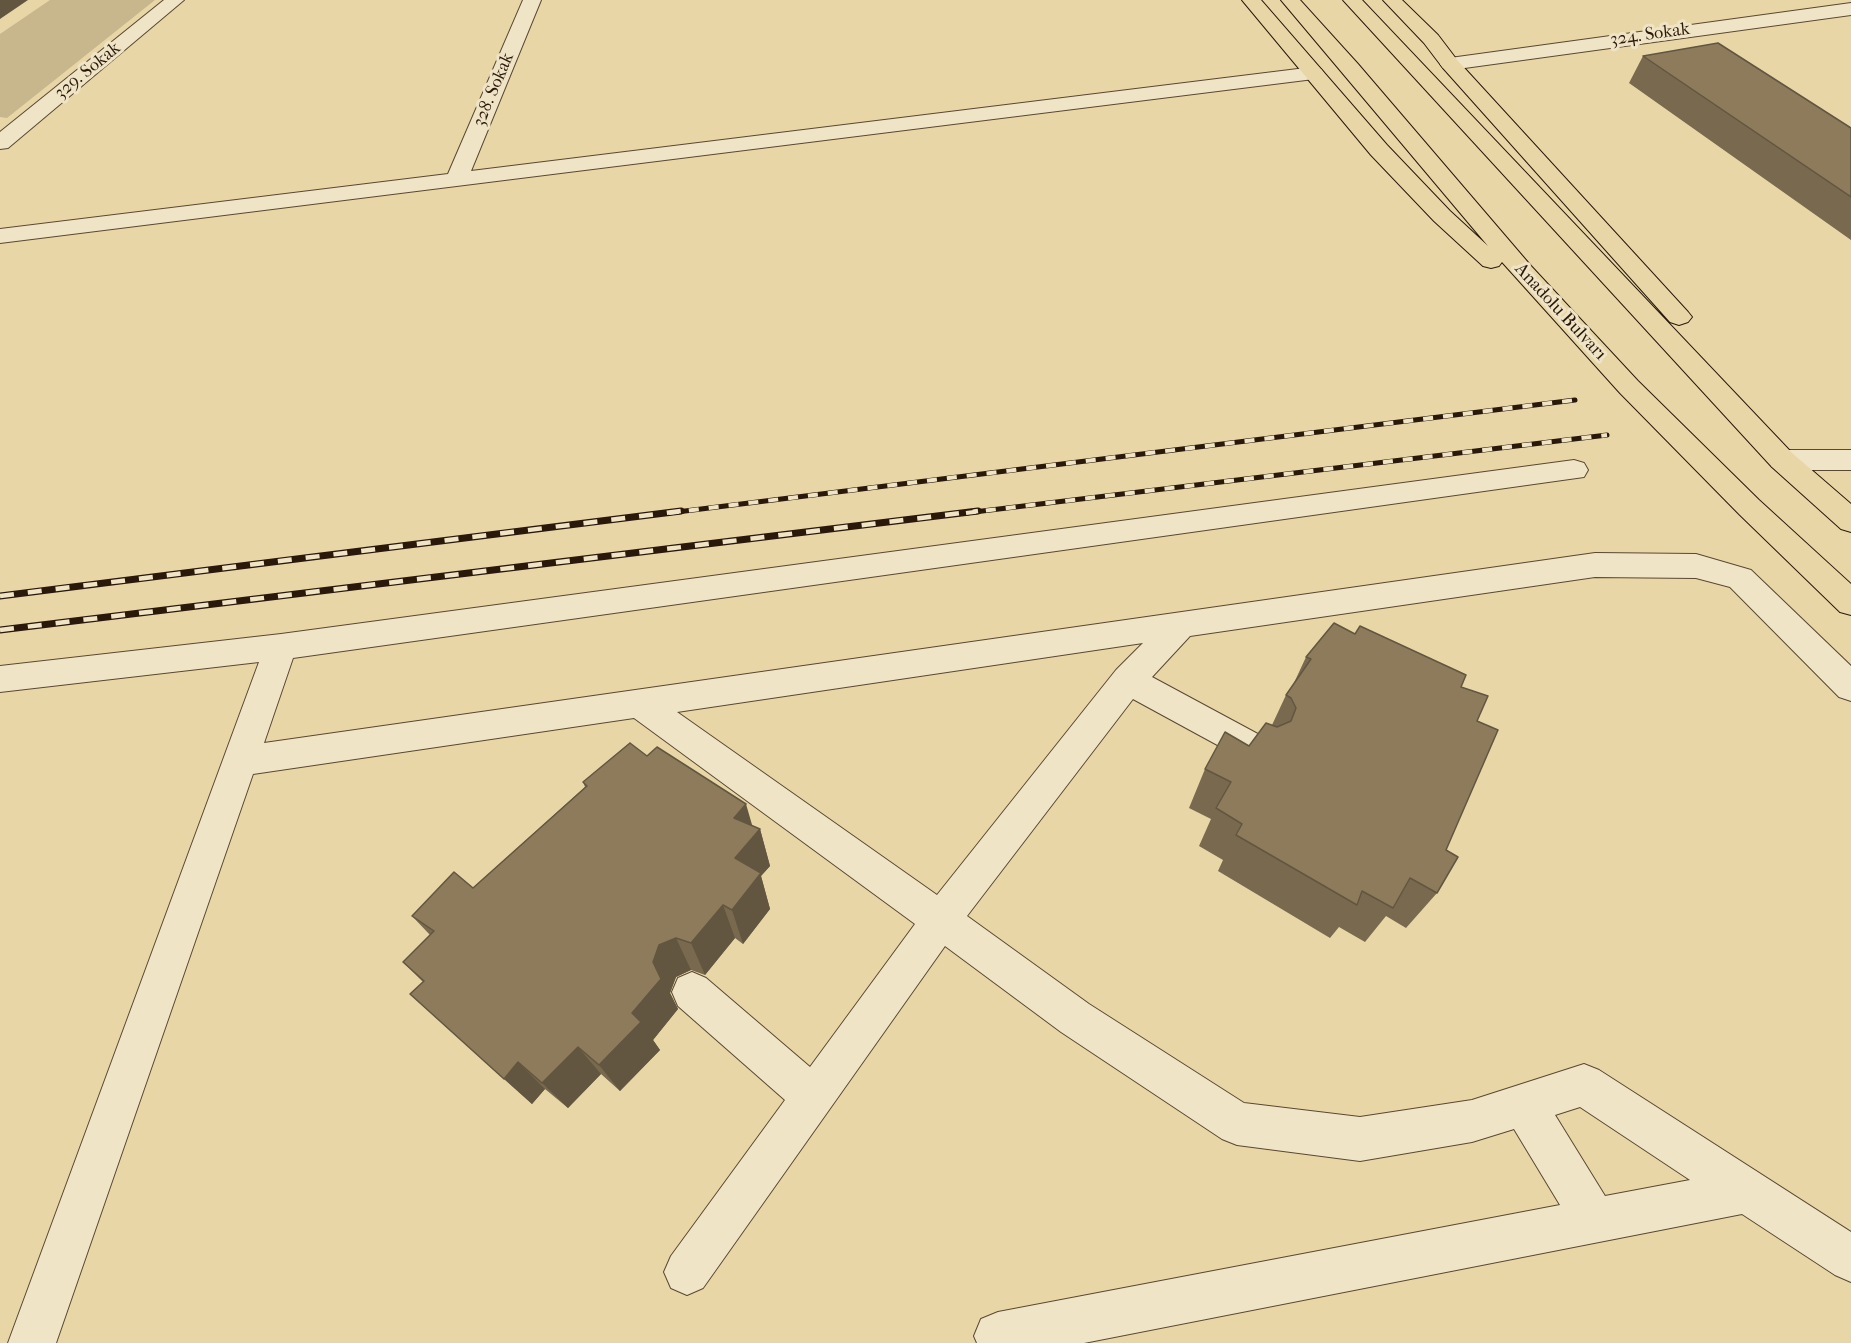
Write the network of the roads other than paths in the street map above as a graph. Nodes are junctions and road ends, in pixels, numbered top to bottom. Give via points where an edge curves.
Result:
1 (175, 0) edge
2 (532, 0) edge
3 (1251, 0) edge
4 (1290, 0) edge
5 (1352, 0) edge
6 (1392, 0) edge
7 (1851, 9) edge
8 (1450, 64) junction
9 (1314, 73) junction
10 (0, 142) edge
11 (456, 180) junction
12 (0, 236) edge
13 (1694, 364) junction
14 (1629, 387) junction
15 (1782, 460) junction
16 (1851, 460) edge
17 (1574, 470) dead end
18 (1851, 521) edge
19 (1851, 603) edge
20 (1181, 625) junction
21 (281, 647) junction
22 (0, 679) edge
23 (1128, 680) junction
24 (1851, 687) edge
25 (639, 703) junction
26 (1257, 750) edge
27 (240, 761) junction
28 (941, 920) junction
29 (692, 992) edge
30 (813, 1097) junction
31 (1524, 1105) junction
32 (1747, 1191) junction
33 (1595, 1221) junction
34 (1851, 1259) edge
35 (687, 1272) dead end
36 (998, 1336) dead end
37 (32, 1343) edge

1 - 10 street, 329. Sokak
2 - 11 street, 328. Sokak
3 - 9 main road
4 - 14 main road, Anadolu Bulvarı via 1522,272
5 - 13 main road
6 - 8 main road
7 - 8 street, 324. Sokak
8 - 13 main road via 1693,333
9 - 11 street
9 - 14 main road via 1442,216
11 - 12 street
13 - 15 main road
14 - 19 main road, Anadolu Bulvarı
15 - 16 street
15 - 18 main road
17 - 21 street
20 - 23 street
20 - 24 street via 1595,565 1696,566 1740,578
20 - 25 street
21 - 22 street
21 - 27 street
23 - 26 street
23 - 28 street
25 - 27 street
25 - 28 street
27 - 37 street
28 - 30 street
28 - 31 street via 1075,1018 1237,1124 1360,1139 1472,1121
29 - 30 street
30 - 35 street
31 - 32 street via 1584,1085
31 - 33 street
32 - 33 street
32 - 34 street
33 - 36 street

